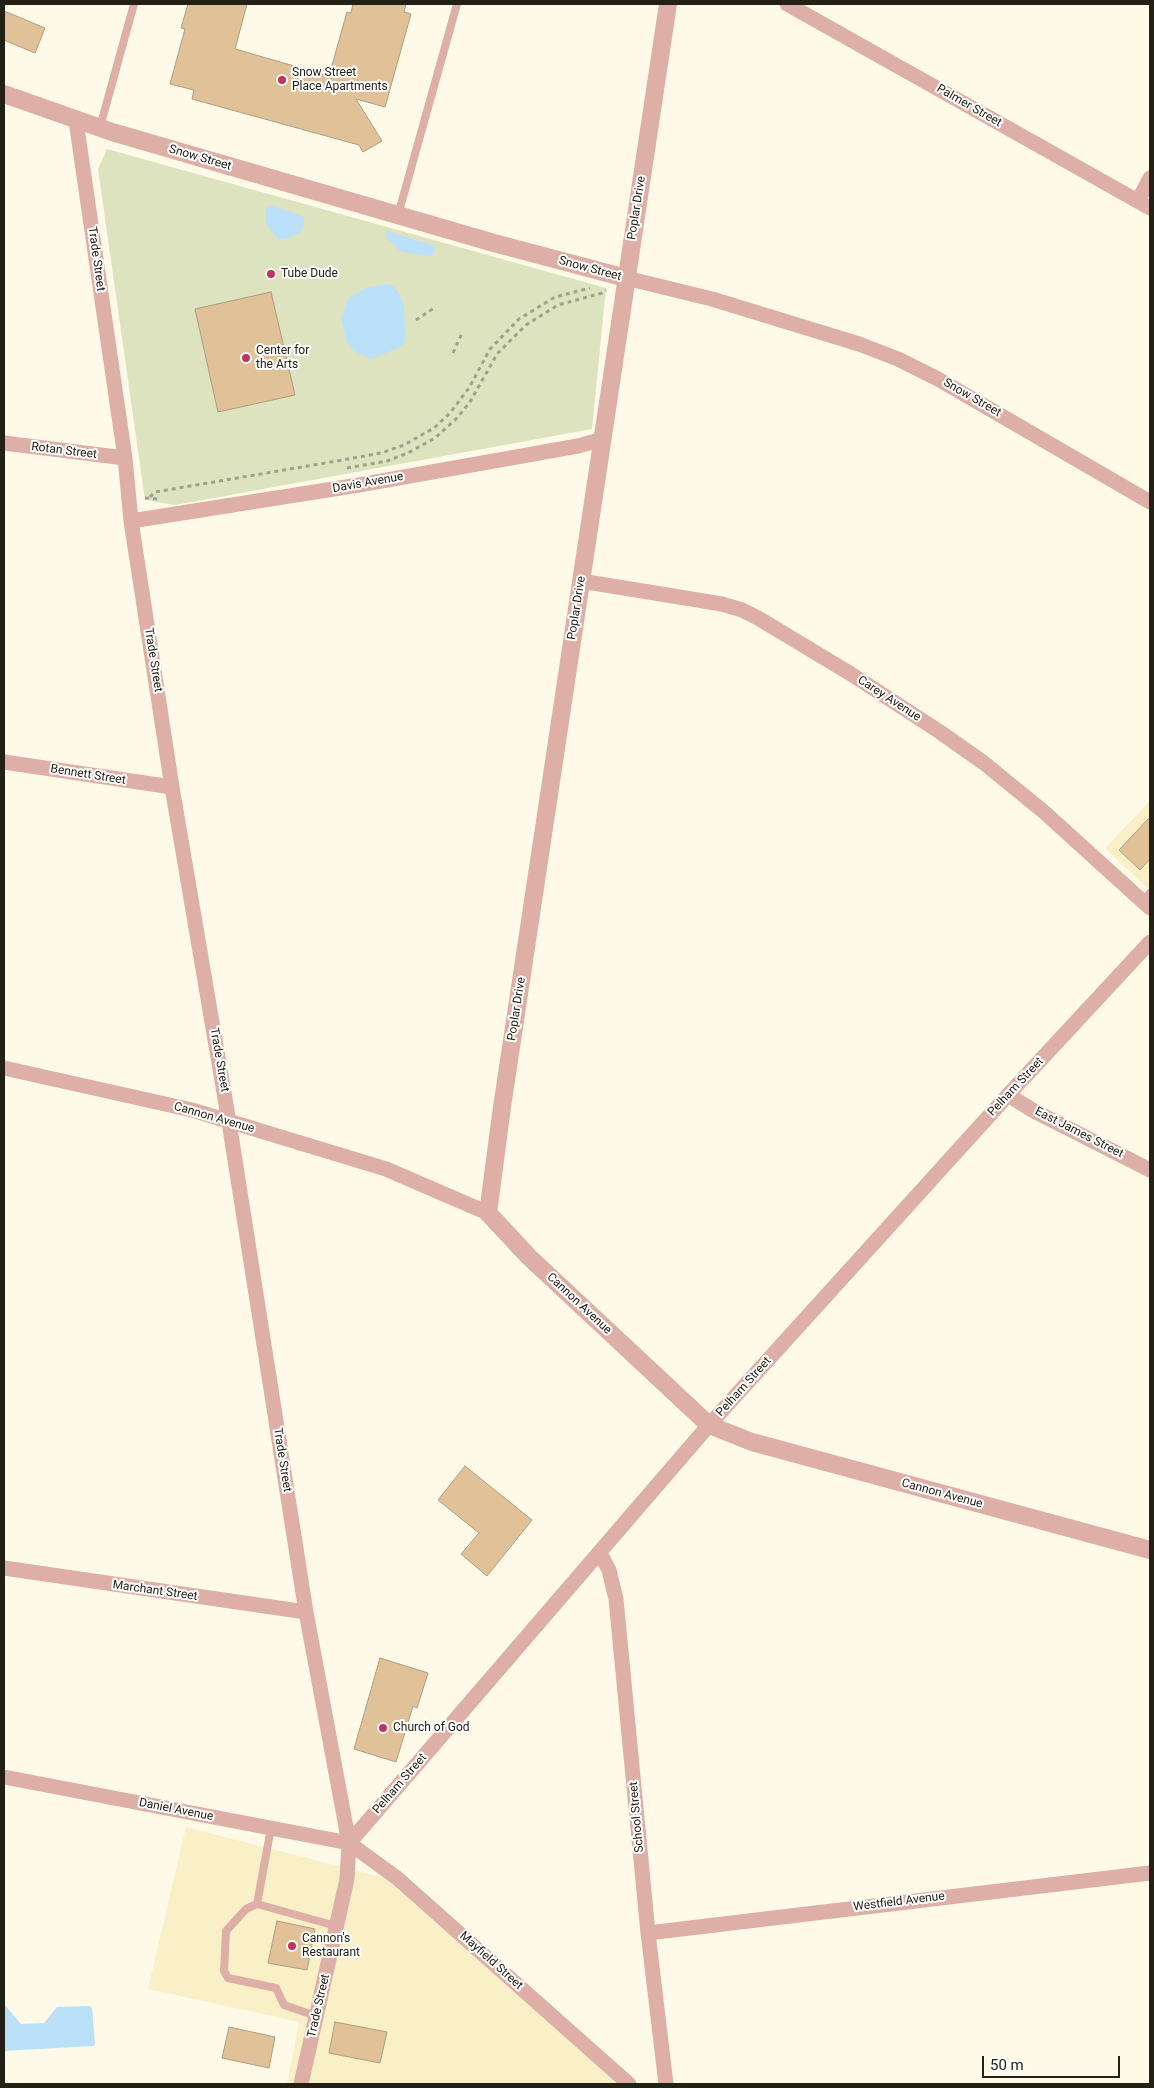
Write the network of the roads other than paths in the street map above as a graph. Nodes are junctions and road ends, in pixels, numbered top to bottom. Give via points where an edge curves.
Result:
1 (134, 4) edge
2 (457, 4) edge
3 (668, 4) edge
4 (787, 4) edge
5 (4, 94) edge
6 (76, 121) junction
7 (100, 128) junction
8 (1150, 178) edge
9 (1144, 205) edge
10 (398, 215) junction
11 (626, 278) junction
12 (603, 440) junction
13 (4, 443) edge
14 (125, 458) junction
15 (1150, 502) edge
16 (131, 521) junction
17 (581, 581) junction
18 (4, 762) edge
19 (172, 787) junction
20 (1148, 901) edge
21 (1150, 942) edge
22 (4, 1068) edge
23 (1008, 1094) junction
24 (229, 1122) junction
25 (1150, 1170) edge
26 (488, 1213) junction
27 (709, 1425) junction
28 (1150, 1550) edge
29 (600, 1553) junction
30 (4, 1568) edge
31 (306, 1612) junction
32 (4, 1777) edge
33 (271, 1828) junction
34 (349, 1843) junction
35 (1150, 1873) edge
36 (257, 1904) junction
37 (336, 1926) junction
38 (648, 1933) junction
39 (316, 2016) junction
40 (301, 2084) edge
41 (629, 2084) edge
42 (666, 2084) edge

1 - 7 lane
2 - 10 lane
3 - 11 street, Poplar Drive
4 - 9 street, Palmer Street
5 - 6 street, Snow Street
6 - 7 street, Snow Street
6 - 14 street, Trade Street
7 - 10 street, Snow Street
8 - 9 street
10 - 11 street, Snow Street
11 - 12 street, Poplar Drive
11 - 15 street, Snow Street via 712,299 898,359
12 - 16 street, Davis Avenue via 359,485
12 - 17 street, Poplar Drive
13 - 14 street, Rotan Street
14 - 16 street, Trade Street
16 - 19 street, Trade Street
17 - 20 street, Carey Avenue via 722,604 758,618 984,763
17 - 26 street, Poplar Drive
18 - 19 street, Bennett Street
19 - 24 street, Trade Street
21 - 23 street, Pelham Street
22 - 24 street, Cannon Avenue via 192,1110
23 - 25 street, East James Street via 1034,1111
23 - 27 street, Pelham Street
24 - 26 street, Cannon Avenue via 386,1169
24 - 31 street, Trade Street
26 - 27 street, Cannon Avenue via 529,1257
27 - 28 street, Cannon Avenue via 752,1442
27 - 29 street, Pelham Street
29 - 34 street, Pelham Street
29 - 38 street, School Street via 609,1570 616,1600
30 - 31 street, Marchant Street
31 - 34 street, Trade Street
32 - 33 street, Daniel Avenue
33 - 34 street, Daniel Avenue
33 - 36 lane
34 - 37 street, Trade Street via 347,1880
34 - 41 street, Mayfield Street via 397,1878
35 - 38 street, Westfield Avenue
36 - 37 lane
36 - 39 lane via 246,1908 226,1931 224,1971 228,1978 276,1988 284,2005
37 - 39 street, Trade Street
38 - 42 street, School Street
39 - 40 street, Trade Street

